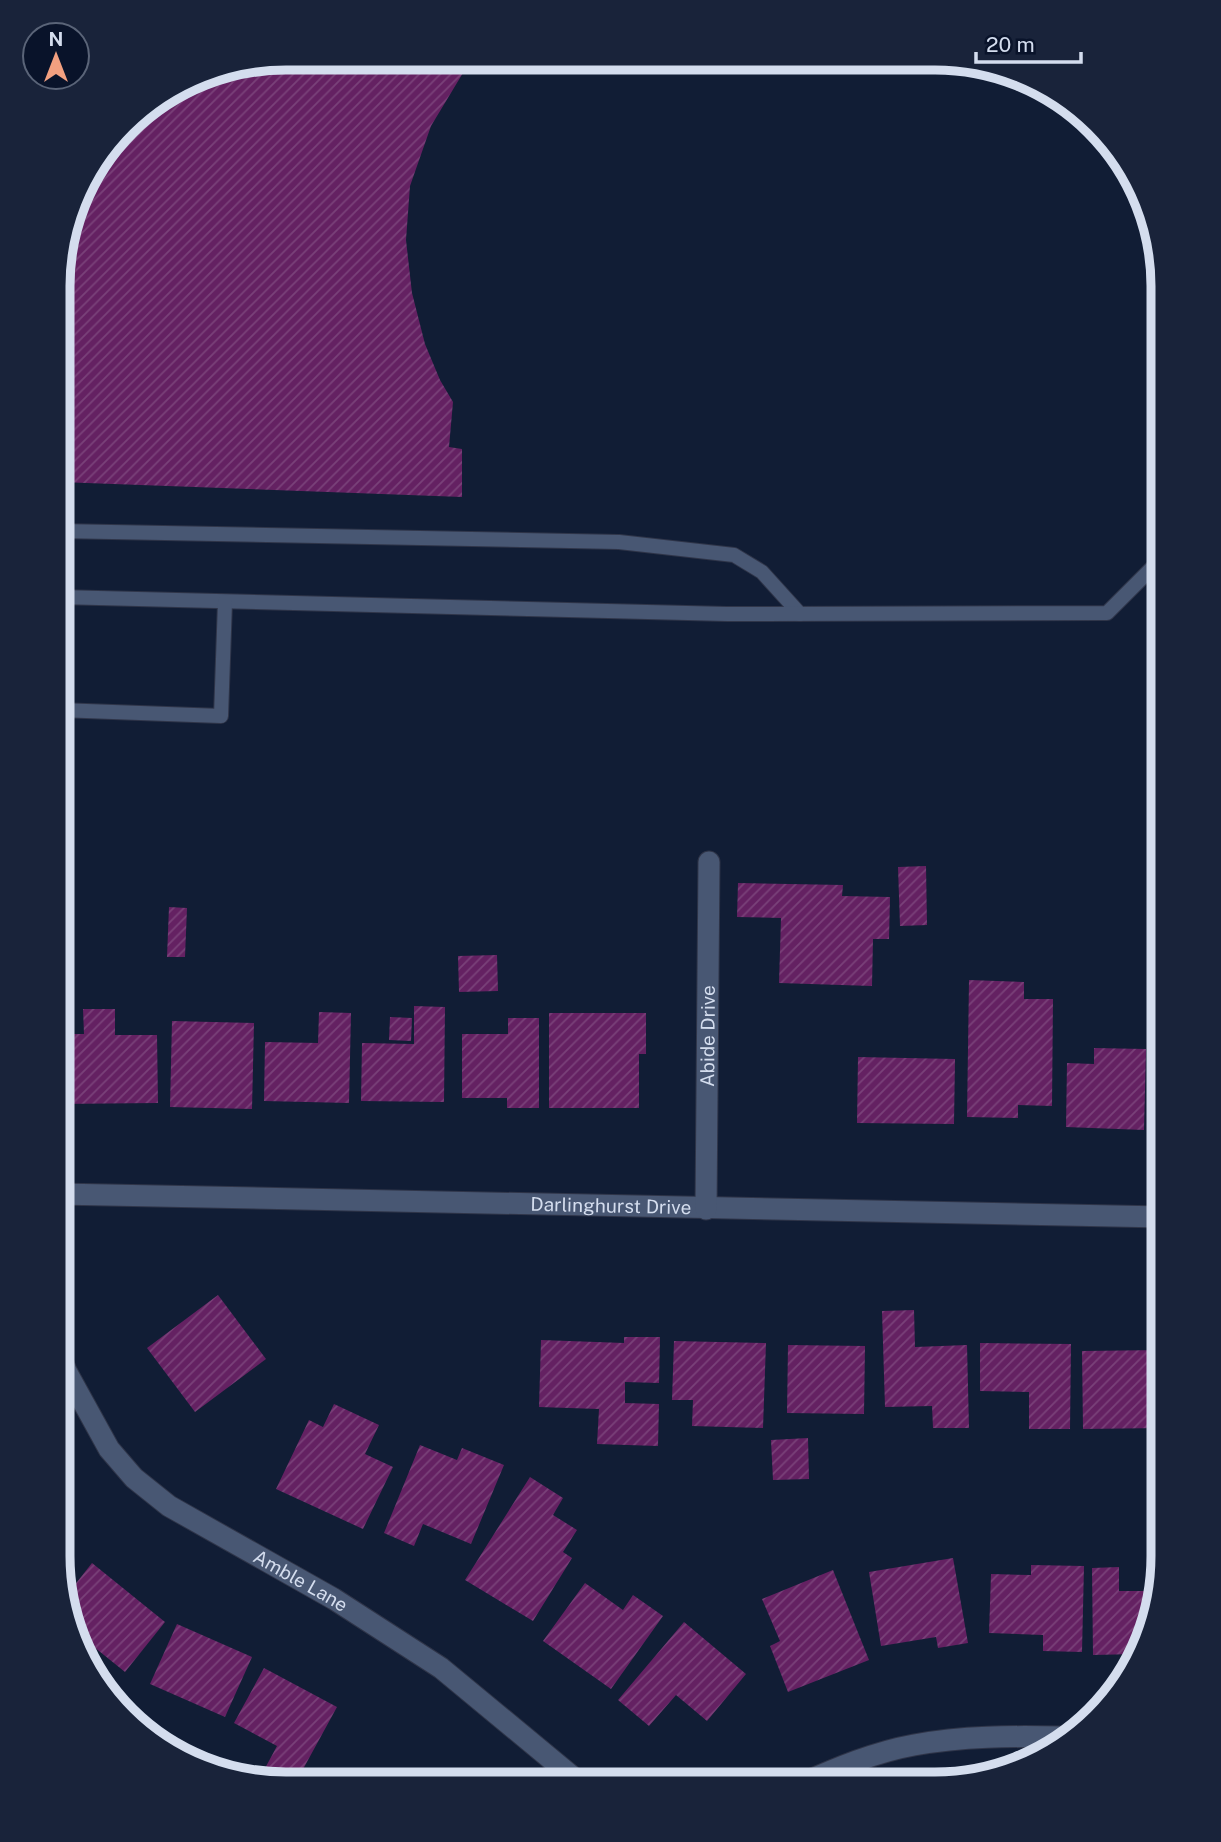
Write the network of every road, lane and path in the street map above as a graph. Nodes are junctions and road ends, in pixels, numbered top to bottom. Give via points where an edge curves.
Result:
1 (70, 531) edge
2 (1151, 569) edge
3 (70, 597) edge
4 (225, 602) junction
5 (800, 614) junction
6 (70, 710) edge
7 (709, 862) dead end
8 (70, 1194) edge
9 (706, 1209) junction
10 (1151, 1217) edge
11 (70, 1378) edge
12 (1052, 1737) edge
13 (567, 1772) edge
14 (827, 1772) edge

1 - 5 lane via 632,543 734,555 762,572
2 - 5 lane via 1107,613
3 - 4 lane
4 - 5 lane
4 - 6 lane via 221,716
7 - 9 street, Abide Drive
8 - 9 street, Darlinghurst Drive
9 - 10 street, Darlinghurst Drive
11 - 13 street, Amble Lane via 109,1449 134,1478 169,1506 334,1599 441,1668
12 - 14 street via 1002,1736 912,1745

